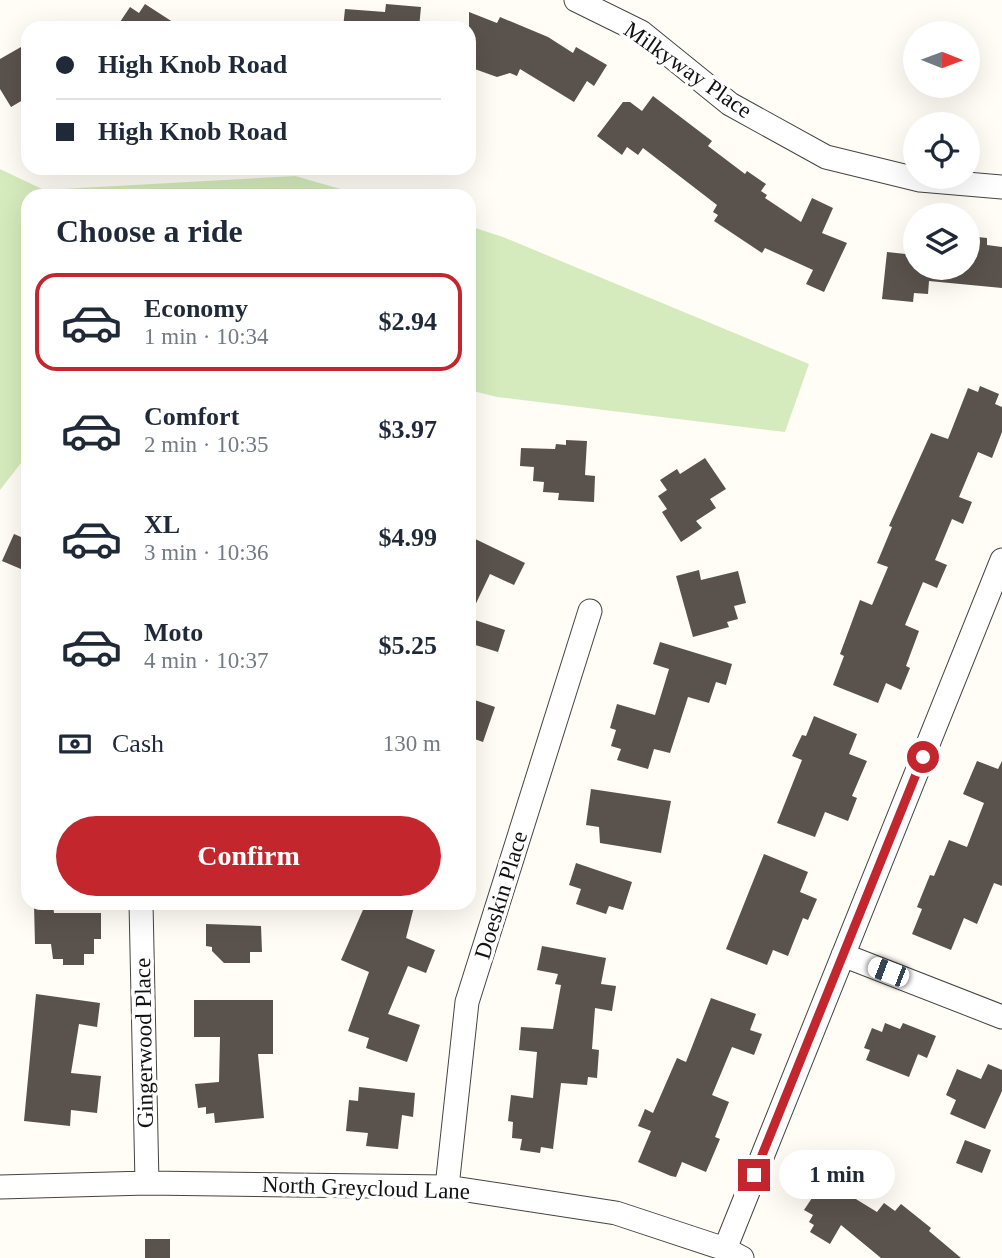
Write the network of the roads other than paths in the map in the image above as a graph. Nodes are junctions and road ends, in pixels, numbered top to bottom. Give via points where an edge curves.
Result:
1 (576, 0) edge
2 (1002, 187) edge
3 (1002, 560) edge
4 (590, 611) dead end
5 (141, 910) edge
6 (843, 955) junction
7 (1002, 1017) edge
8 (147, 1183) junction
9 (0, 1187) edge
10 (447, 1187) junction
11 (733, 1253) edge

1 - 2 street, Milkyway Place via 641,32 730,104 826,157 920,180
3 - 6 street
4 - 10 street, Doeskin Place via 467,1002
5 - 8 street, Gingerwood Place
6 - 7 street
6 - 11 street
8 - 9 street, North Greycloud Lane
8 - 10 street, North Greycloud Lane
10 - 11 street, North Greycloud Lane via 616,1213

